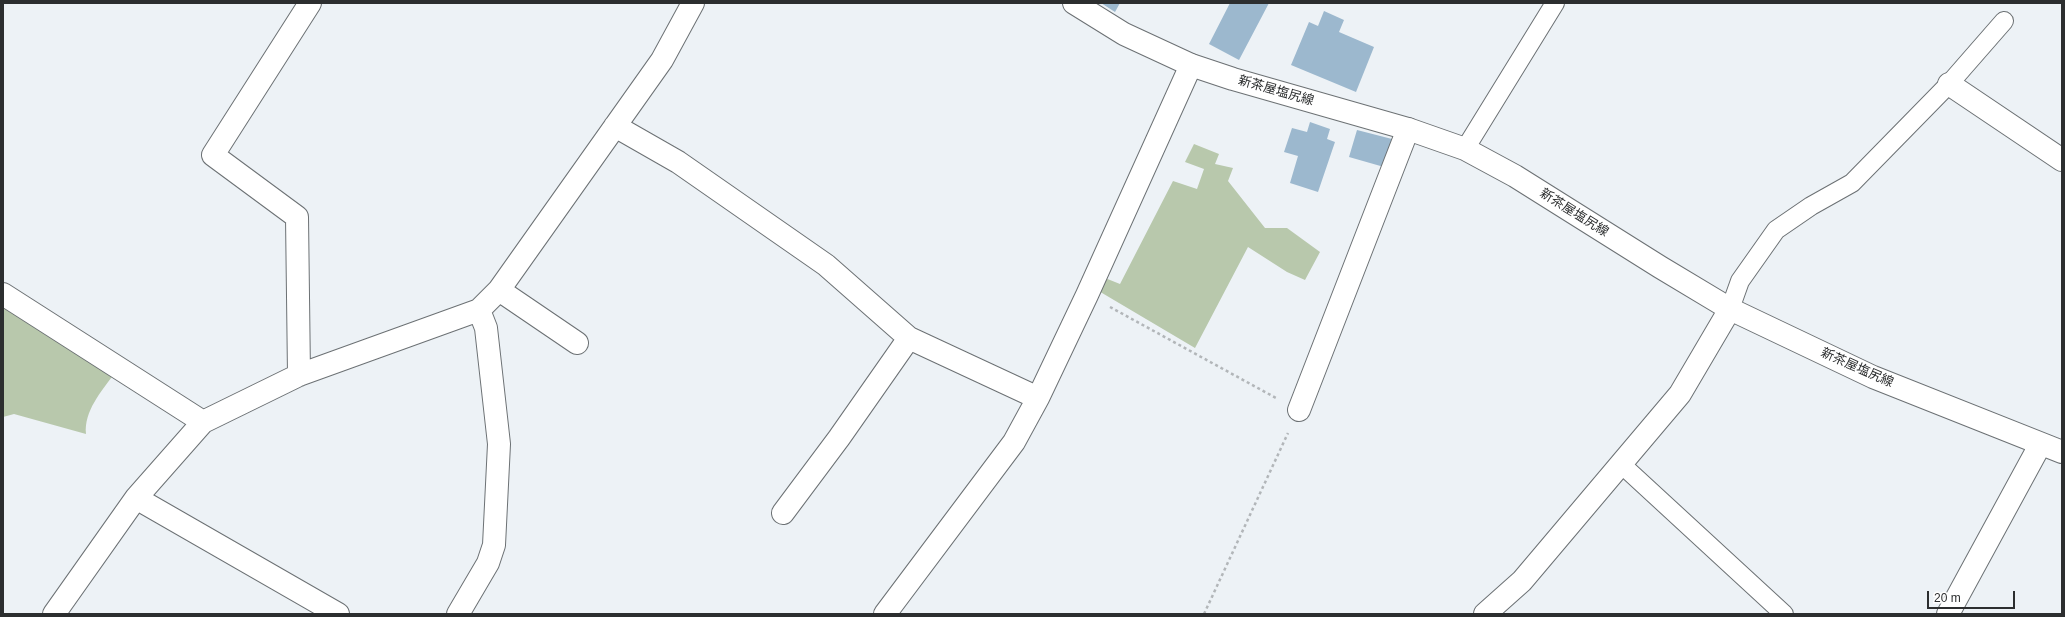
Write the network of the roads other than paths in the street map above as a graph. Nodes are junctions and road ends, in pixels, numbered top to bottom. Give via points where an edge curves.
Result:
1 (310, 3) edge
2 (693, 3) edge
3 (1074, 3) edge
4 (1555, 3) edge
5 (2004, 21) dead end
6 (1191, 65) junction
7 (1949, 84) junction
8 (615, 126) junction
9 (1408, 129) junction
10 (1465, 149) junction
11 (2062, 160) edge
12 (499, 290) junction
13 (3, 294) edge
14 (1730, 308) junction
15 (479, 310) junction
16 (909, 338) junction
17 (577, 343) dead end
18 (299, 375) junction
19 (1038, 398) junction
20 (1299, 410) road end
21 (203, 422) junction
22 (2040, 445) junction
23 (2062, 452) edge
24 (1620, 463) junction
25 (136, 498) junction
26 (783, 513) dead end
27 (54, 614) edge
28 (337, 614) edge
29 (458, 614) edge
30 (885, 614) edge
31 (1485, 614) edge
32 (1784, 614) edge
33 (1948, 614) edge

1 - 18 street via 213,155 297,217
2 - 8 street via 662,60
3 - 6 street, 新茶屋塩尻線 via 1124,34
4 - 10 lane
5 - 7 lane
6 - 9 street, 新茶屋塩尻線
6 - 19 street
7 - 11 street
7 - 14 lane via 1852,183 1811,206 1776,230 1740,281
8 - 12 street
8 - 16 street via 678,162 826,265
9 - 10 street, 新茶屋塩尻線
9 - 20 street
10 - 14 street, 新茶屋塩尻線 via 1515,176
12 - 15 street
12 - 17 street
13 - 21 street
14 - 22 street, 新茶屋塩尻線 via 1873,377
14 - 24 street via 1680,394
15 - 18 street
15 - 29 street via 486,328 499,444 497,507 494,545 488,563
16 - 19 street
16 - 26 street
18 - 21 street
19 - 30 street via 1014,442
21 - 25 street
22 - 23 street, 新茶屋塩尻線
22 - 33 street
24 - 31 street via 1522,581
24 - 32 lane
25 - 27 street
25 - 28 street

